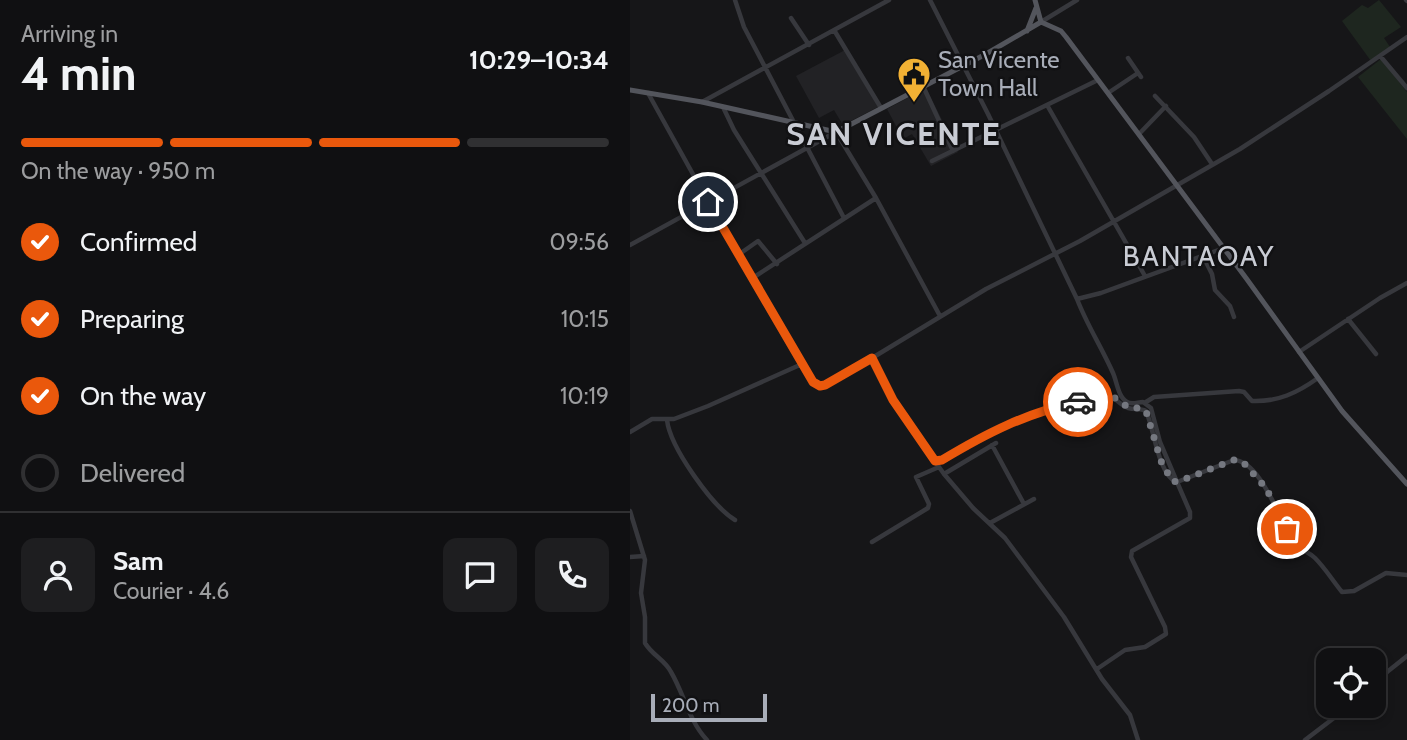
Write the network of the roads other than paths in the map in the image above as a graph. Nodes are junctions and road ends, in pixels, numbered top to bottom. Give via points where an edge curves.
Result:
1 (735, 0) edge
2 (889, 0) edge
3 (930, 0) edge
4 (1035, 0) edge
5 (1077, 0) edge
6 (1035, 8) junction
7 (791, 18) dead end
8 (1041, 22) junction
9 (834, 30) junction
10 (1027, 31) junction
11 (1407, 37) edge
12 (808, 45) junction
13 (1380, 57) junction
14 (1128, 58) dead end
15 (964, 65) junction
16 (767, 68) junction
17 (1098, 79) junction
18 (923, 86) junction
19 (1407, 88) edge
20 (630, 90) edge
21 (648, 93) junction
22 (1108, 93) junction
23 (1155, 96) dead end
24 (702, 102) junction
25 (1047, 105) junction
26 (1166, 106) junction
27 (723, 107) junction
28 (881, 108) junction
29 (793, 122) junction
30 (995, 130) junction
31 (836, 132) junction
32 (1139, 134) junction
33 (807, 149) junction
34 (953, 151) junction
35 (932, 161) dead end
36 (1212, 164) junction
37 (761, 173) junction
38 (1177, 186) junction
39 (876, 198) junction
40 (708, 202) junction
41 (844, 218) junction
42 (1115, 221) junction
43 (805, 243) junction
44 (630, 245) edge
45 (1224, 248) junction
46 (1055, 254) junction
47 (738, 255) junction
48 (1203, 256) junction
49 (777, 264) junction
50 (1145, 276) junction
51 (751, 279) junction
52 (1407, 283) edge
53 (1077, 299) junction
54 (940, 316) junction
55 (1234, 317) dead end
56 (1348, 319) junction
57 (1299, 352) junction
58 (1376, 354) dead end
59 (872, 358) junction
60 (802, 364) junction
61 (1318, 378) junction
62 (1146, 402) junction
63 (667, 420) junction
64 (630, 432) edge
65 (935, 461) junction
66 (939, 467) junction
67 (944, 474) junction
68 (1177, 482) junction
69 (1407, 484) edge
70 (1034, 499) dead end
71 (1024, 504) junction
72 (630, 511) edge
73 (735, 520) dead end
74 (990, 523) junction
75 (872, 542) dead end
76 (644, 556) junction
77 (630, 557) edge
78 (1407, 575) edge
79 (1407, 656) edge
80 (1097, 669) junction
81 (1386, 673) edge
82 (1334, 718) edge
83 (707, 740) edge
84 (1138, 740) edge
85 (1305, 740) edge

1 - 16 street
2 - 9 street
3 - 15 street
4 - 6 main road
5 - 8 street
6 - 8 main road
6 - 10 main road
7 - 12 street
8 - 10 main road
8 - 17 main road via 1062,33
9 - 12 street
9 - 28 street
10 - 15 main road
11 - 13 street
12 - 16 street
13 - 19 street
13 - 36 street
14 - 22 street via 1139,75
15 - 18 main road
15 - 30 street
16 - 24 street
16 - 29 street
17 - 22 main road
17 - 25 street
18 - 28 main road
18 - 34 street
20 - 21 main road
21 - 24 main road
21 - 40 street
22 - 32 main road
23 - 26 street
24 - 27 main road
25 - 30 street
25 - 42 street
26 - 32 street
26 - 36 street
27 - 29 main road
27 - 37 street
28 - 31 main road
29 - 31 main road
29 - 33 street
30 - 34 street
30 - 46 street
31 - 33 street
31 - 39 street
32 - 38 main road
33 - 37 street
33 - 41 street
34 - 35 street
36 - 38 street
37 - 40 street
37 - 43 street
38 - 42 street
38 - 45 main road
39 - 41 street
39 - 54 street
40 - 44 street
40 - 47 street
41 - 43 street
42 - 46 street
42 - 50 street
43 - 49 street
45 - 48 street
45 - 57 main road
46 - 53 street
46 - 54 street
47 - 49 street via 756,240
47 - 51 street
48 - 50 street
48 - 55 street via 1215,290
49 - 51 street
50 - 53 street
51 - 60 street
52 - 56 street
53 - 62 street via 1124,400
54 - 59 street
56 - 57 street
56 - 58 street
57 - 61 main road
59 - 60 street via 820,386
59 - 65 street via 897,408
60 - 63 street
61 - 62 street via 1281,399 1252,401 1239,391 1154,397
61 - 69 main road
62 - 68 street
63 - 64 street via 652,419
63 - 73 street via 696,477
65 - 66 street
65 - 68 street via 1022,418 1107,396 1146,411 1161,461 1168,477
66 - 67 street
66 - 75 street via 916,477 928,508
67 - 71 street via 994,444
67 - 74 street
68 - 78 street via 1242,461 1266,488 1298,546 1312,555 1342,592 1354,591 1386,573
68 - 80 street via 1190,518 1131,553 1166,634 1150,645 1125,650
70 - 71 street
71 - 74 street
72 - 76 street
74 - 80 street via 1036,578
76 - 77 street
76 - 83 street via 645,643 671,671
79 - 81 street
80 - 84 street via 1130,715
82 - 85 street

